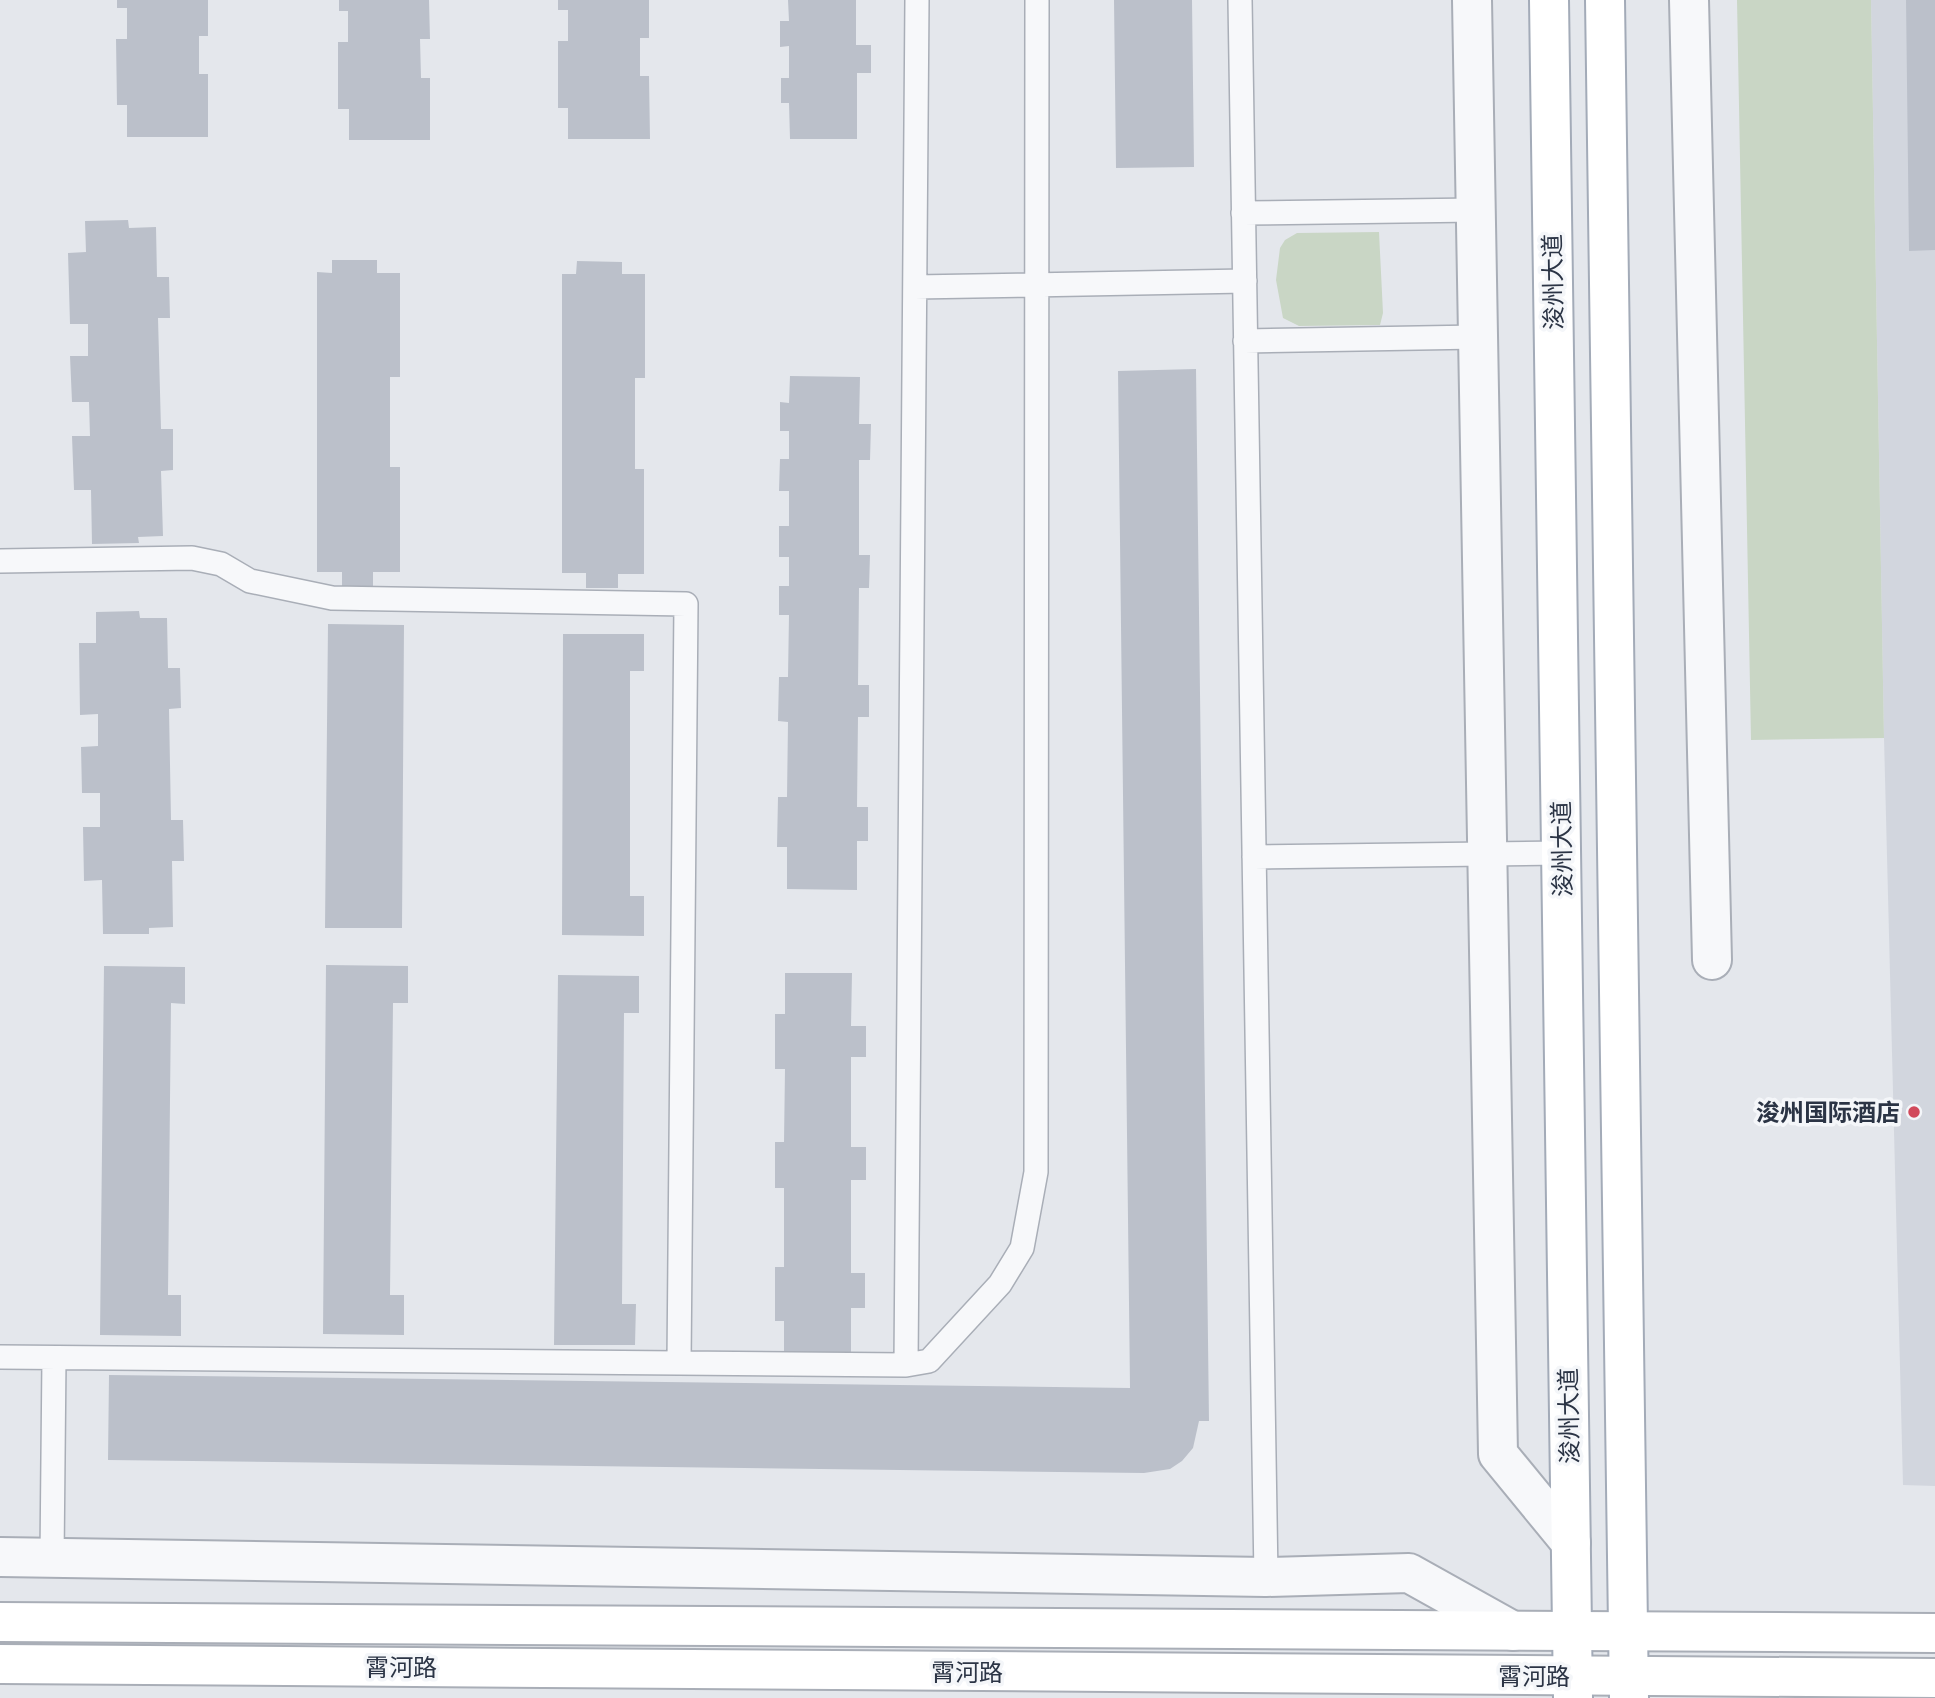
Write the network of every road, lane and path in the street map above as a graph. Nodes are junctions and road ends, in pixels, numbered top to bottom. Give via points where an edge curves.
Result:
1 (917, 0) edge
2 (1037, 0) edge
3 (1240, 0) edge
4 (1472, 0) edge
5 (1549, 0) edge
6 (1605, 0) edge
7 (1689, 0) edge
8 (1476, 210) junction
9 (1243, 213) junction
10 (1245, 281) junction
11 (1036, 285) junction
12 (915, 287) junction
13 (1478, 337) junction
14 (1245, 341) junction
15 (0, 561) edge
16 (1562, 853) junction
17 (1486, 854) junction
18 (1254, 857) junction
19 (1713, 960) dead end
20 (0, 1357) edge
21 (54, 1358) junction
22 (679, 1363) junction
23 (906, 1366) junction
24 (1571, 1543) junction
25 (0, 1557) edge
26 (52, 1558) junction
27 (1266, 1577) junction
28 (0, 1622) edge
29 (1513, 1631) junction
30 (1572, 1632) junction
31 (1628, 1632) junction
32 (1935, 1633) edge
33 (0, 1664) edge
34 (1935, 1678) edge
35 (1573, 1687) edge
36 (1629, 1687) edge

1 - 12 lane
2 - 11 lane
3 - 9 lane
4 - 8 street
5 - 16 main road, 浚州大道
6 - 31 main road
7 - 19 street
8 - 9 lane
8 - 13 street
9 - 10 lane
10 - 11 lane
10 - 14 lane
11 - 12 lane
11 - 23 lane via 1036,1172 1022,1248 1000,1284 929,1361
12 - 23 lane
13 - 14 lane
13 - 17 street
14 - 18 lane
15 - 22 lane via 192,558 221,564 250,581 332,598 686,604
16 - 17 lane
16 - 24 main road, 浚州大道
17 - 18 lane
17 - 24 street via 1497,1454
18 - 27 lane
20 - 21 lane
21 - 22 lane
21 - 26 lane
22 - 23 lane
24 - 30 main road, 浚州大道
25 - 26 street
26 - 27 street
27 - 29 street via 1409,1573
28 - 29 main road, 霄河路
29 - 30 main road, 霄河路
30 - 31 main road, 霄河路
30 - 35 main road, 浚州大道
31 - 32 main road, 霄河路
31 - 36 main road
33 - 35 main road, 霄河路
34 - 36 main road, 霄河路
35 - 36 main road, 霄河路

